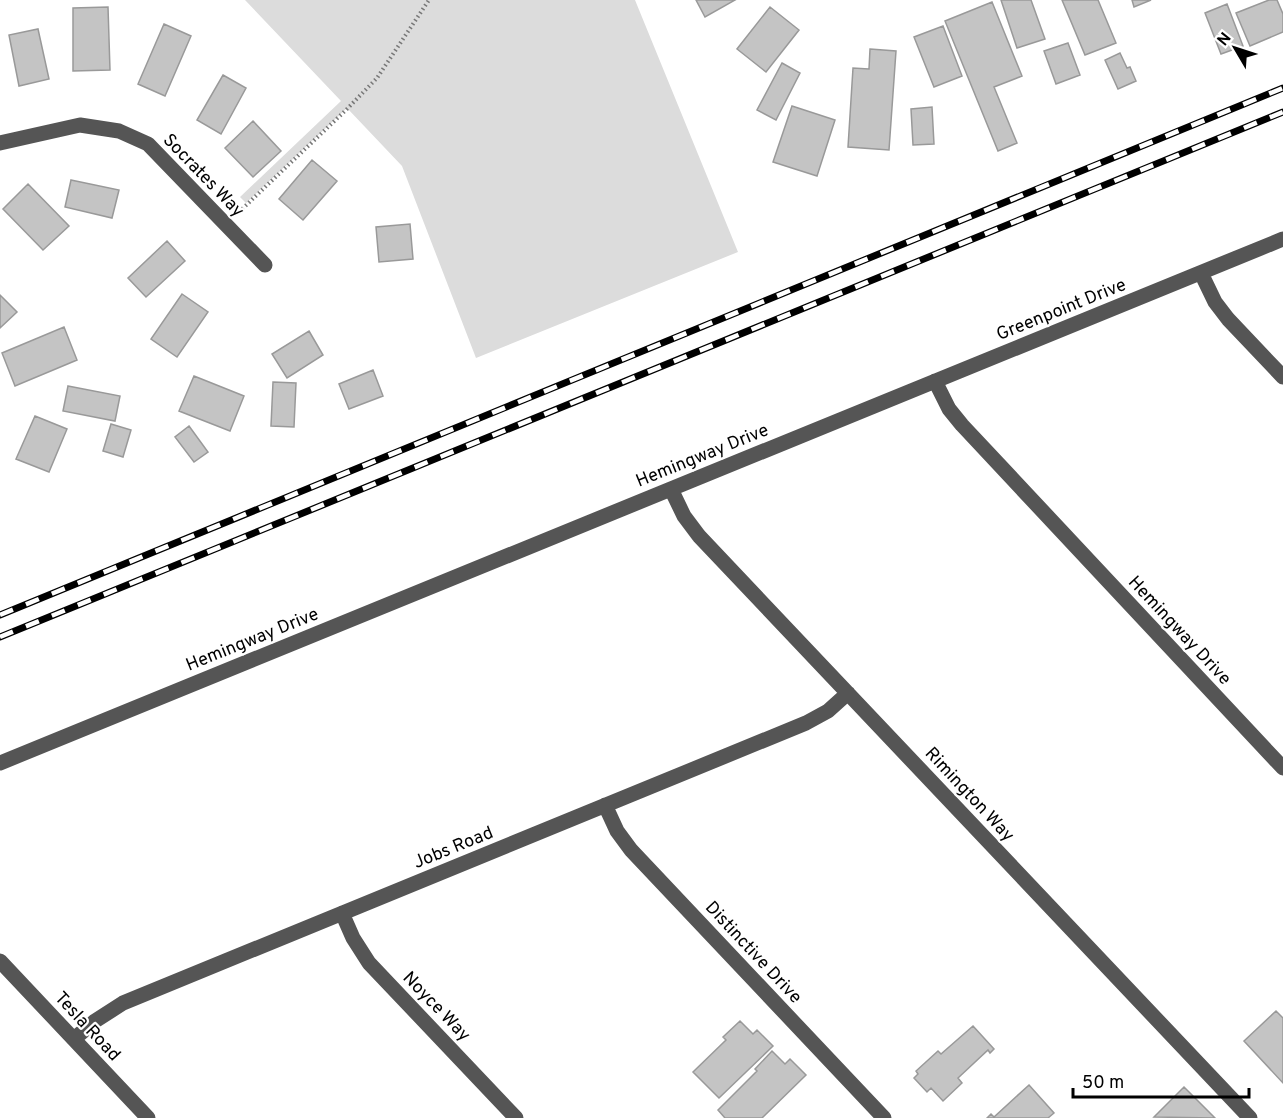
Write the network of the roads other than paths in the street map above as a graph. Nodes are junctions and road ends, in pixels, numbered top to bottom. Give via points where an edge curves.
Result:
1 (0, 143) edge
2 (1283, 239) edge
3 (265, 265) dead end
4 (1201, 273) junction
5 (1283, 377) edge
6 (935, 381) junction
7 (671, 489) junction
8 (848, 693) junction
9 (0, 763) edge
10 (1283, 768) edge
11 (605, 806) junction
12 (342, 913) junction
13 (0, 961) edge
14 (74, 1039) junction
15 (148, 1118) edge
16 (516, 1118) edge
17 (884, 1118) edge
18 (1250, 1118) edge

1 - 3 street, Socrates Way via 80,125 119,131 148,144
2 - 4 street, Greenpoint Drive
4 - 5 street via 1221,310
4 - 6 street, Greenpoint Drive
6 - 7 street, Hemingway Drive
6 - 10 street, Hemingway Drive via 962,425
7 - 8 street, Rimington Way via 699,536
7 - 9 street, Hemingway Drive
8 - 11 street, Jobs Road via 828,711 806,723
8 - 18 street, Rimington Way
11 - 12 street, Jobs Road
11 - 17 street, Distinctive Drive via 631,850
12 - 14 street, Jobs Road via 123,1003
12 - 16 street, Noyce Way via 369,963
13 - 14 street, Tesla Road
14 - 15 street, Tesla Road

